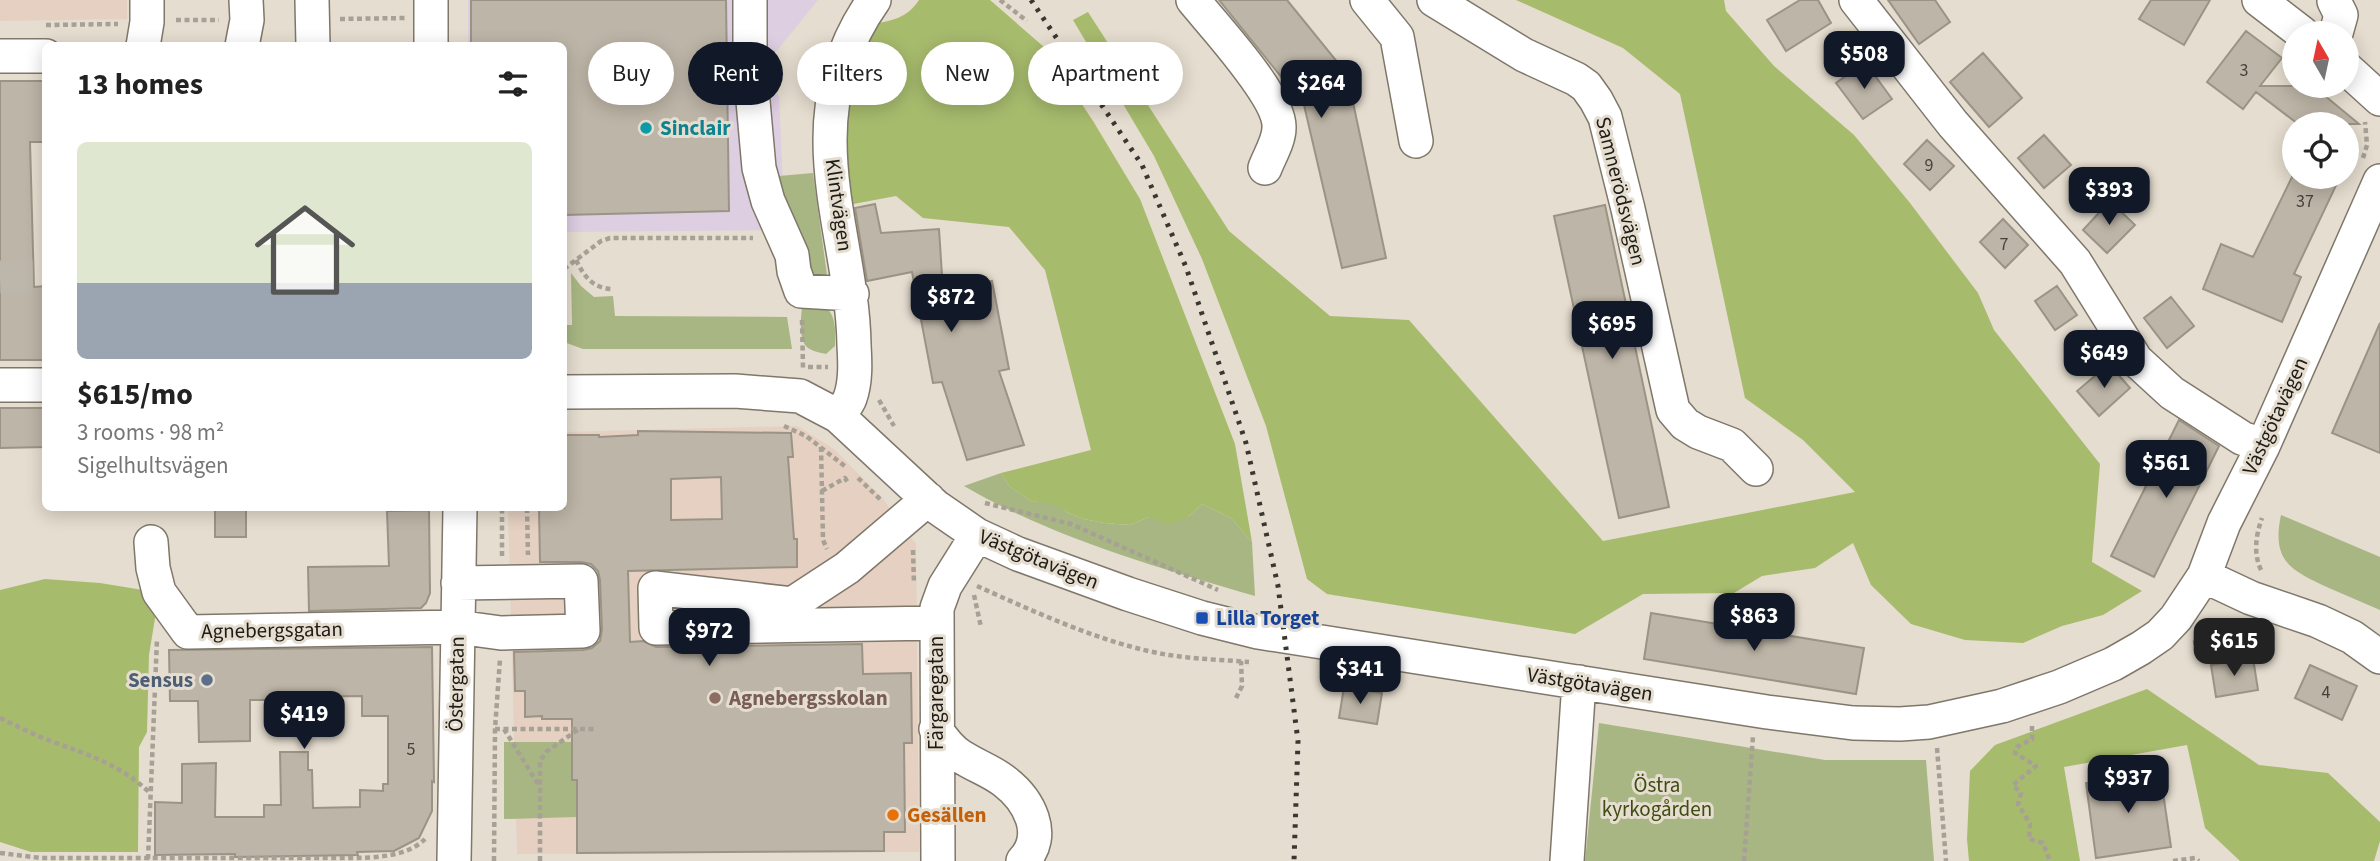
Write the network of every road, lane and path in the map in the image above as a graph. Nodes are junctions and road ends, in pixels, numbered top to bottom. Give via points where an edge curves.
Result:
1 (147, 0) edge
2 (246, 0) edge
3 (312, 0) edge
4 (431, 0) edge
5 (750, 0) edge
6 (874, 0) edge
7 (1000, 0) edge
8 (1193, 0) edge
9 (1367, 0) edge
10 (1434, 0) edge
11 (1856, 0) edge
12 (2263, 1) edge
13 (1027, 20) dead end
14 (2287, 21) edge
15 (131, 35) edge
16 (43, 41) edge
17 (243, 42) edge
18 (313, 42) edge
19 (431, 42) edge
20 (0, 55) edge
21 (2359, 88) edge
22 (2372, 109) edge
23 (1416, 141) dead end
24 (1265, 169) dead end
25 (2372, 170) edge
26 (783, 234) junction
27 (576, 260) junction
28 (567, 267) edge
29 (612, 289) dead end
30 (801, 291) junction
31 (852, 294) junction
32 (855, 370) junction
33 (0, 385) edge
34 (42, 385) edge
35 (567, 393) edge
36 (838, 415) junction
37 (779, 424) dead end
38 (894, 426) dead end
39 (2263, 446) junction
40 (821, 447) junction
41 (1756, 469) dead end
42 (848, 483) dead end
43 (822, 491) junction
44 (928, 499) junction
45 (979, 501) dead end
46 (460, 511) edge
47 (503, 511) edge
48 (527, 511) edge
49 (903, 521) junction
50 (977, 535) junction
51 (151, 542) dead end
52 (838, 561) junction
53 (2204, 576) junction
54 (520, 580) junction
55 (458, 583) junction
56 (974, 585) dead end
57 (1221, 592) dead end
58 (642, 603) dead end
59 (792, 615) junction
60 (936, 623) junction
61 (457, 627) junction
62 (981, 627) dead end
63 (501, 634) junction
64 (2225, 636) dead end
65 (2279, 638) dead end
66 (156, 646) dead end
67 (2380, 657) edge
68 (1241, 661) dead end
69 (1579, 682) junction
70 (1236, 698) dead end
71 (0, 718) edge
72 (2032, 722) dead end
73 (495, 729) junction
74 (504, 729) junction
75 (579, 729) junction
76 (596, 729) dead end
77 (936, 729) junction
78 (1753, 732) dead end
79 (1937, 744) dead end
80 (539, 784) junction
81 (149, 793) junction
82 (428, 836) dead end
83 (0, 853) edge
84 (148, 859) junction
85 (454, 861) edge
86 (494, 861) edge
87 (540, 861) edge
88 (938, 861) edge
89 (1023, 861) edge
90 (1567, 861) edge
91 (1744, 861) edge
92 (1946, 861) edge
93 (2050, 861) edge
94 (2173, 861) edge
95 (2199, 861) edge

1 - 15 street via 147,22
2 - 17 street
3 - 18 street
4 - 19 street
5 - 26 street via 750,68 759,168
6 - 31 street, Klintvägen via 858,23 840,66 830,137
7 - 13 path
8 - 24 street via 1275,109 1280,130
9 - 23 street via 1397,37
10 - 41 street, Samnerödsvägen via 1576,79 1596,100 1605,117 1628,209 1673,410 1698,432 1732,445
11 - 39 street via 1953,124 2075,262 2136,360 2172,393 2242,438
12 - 14 street
15 - 16 path
16 - 20 street
21 - 22 street
22 - 25 path via 2367,145
25 - 39 street, Västgötavägen
26 - 27 path via 773,238 621,237 601,242
26 - 30 street
27 - 28 path
27 - 29 path via 584,277 596,286
30 - 31 street
30 - 32 path via 803,368
31 - 32 street, Klintvägen
32 - 36 street, Klintvägen via 850,400
32 - 38 path via 867,370
33 - 34 street
35 - 36 street, Västgötavägen via 780,394 800,396
36 - 44 street, Västgötavägen
37 - 40 path
39 - 53 street, Västgötavägen via 2224,523
40 - 43 path
40 - 49 path
42 - 43 path via 845,478
43 - 52 path via 823,540
44 - 49 street
44 - 50 street, Västgötavägen
45 - 57 path via 1072,524
46 - 55 street, Östergatan
47 - 54 path
48 - 54 path
49 - 52 street
50 - 60 street, Färgaregatan via 945,586
50 - 69 street, Västgötavägen via 1128,594 1258,632
51 - 61 street, Agnebergsgatan via 159,592 187,632
52 - 59 street
53 - 67 street via 2353,637
53 - 69 street, Västgötavägen via 2160,635 2113,664 2001,706 1928,722 1830,720
54 - 55 street
54 - 63 street via 581,581 583,631
55 - 61 street, Östergatan
56 - 62 path
58 - 59 street via 656,628
59 - 60 street
60 - 77 street, Färgaregatan
61 - 63 street
61 - 85 street, Östergatan
63 - 73 path
64 - 65 path
66 - 81 path
68 - 70 path via 1242,686
69 - 90 street
71 - 81 path via 109,762
72 - 93 path via 2032,739 2015,753 2036,766 2013,785 2021,793 2018,804 2030,824 2029,839 2043,842
73 - 74 path
73 - 86 path
74 - 75 path
74 - 80 path
75 - 76 path
75 - 80 path via 542,756
77 - 88 street, Färgaregatan
77 - 89 street via 960,757 1006,782 1025,804 1035,828 1035,843
78 - 91 path
79 - 92 path
80 - 87 path
81 - 84 path
82 - 84 path via 407,850 372,857
83 - 84 path
94 - 95 path

